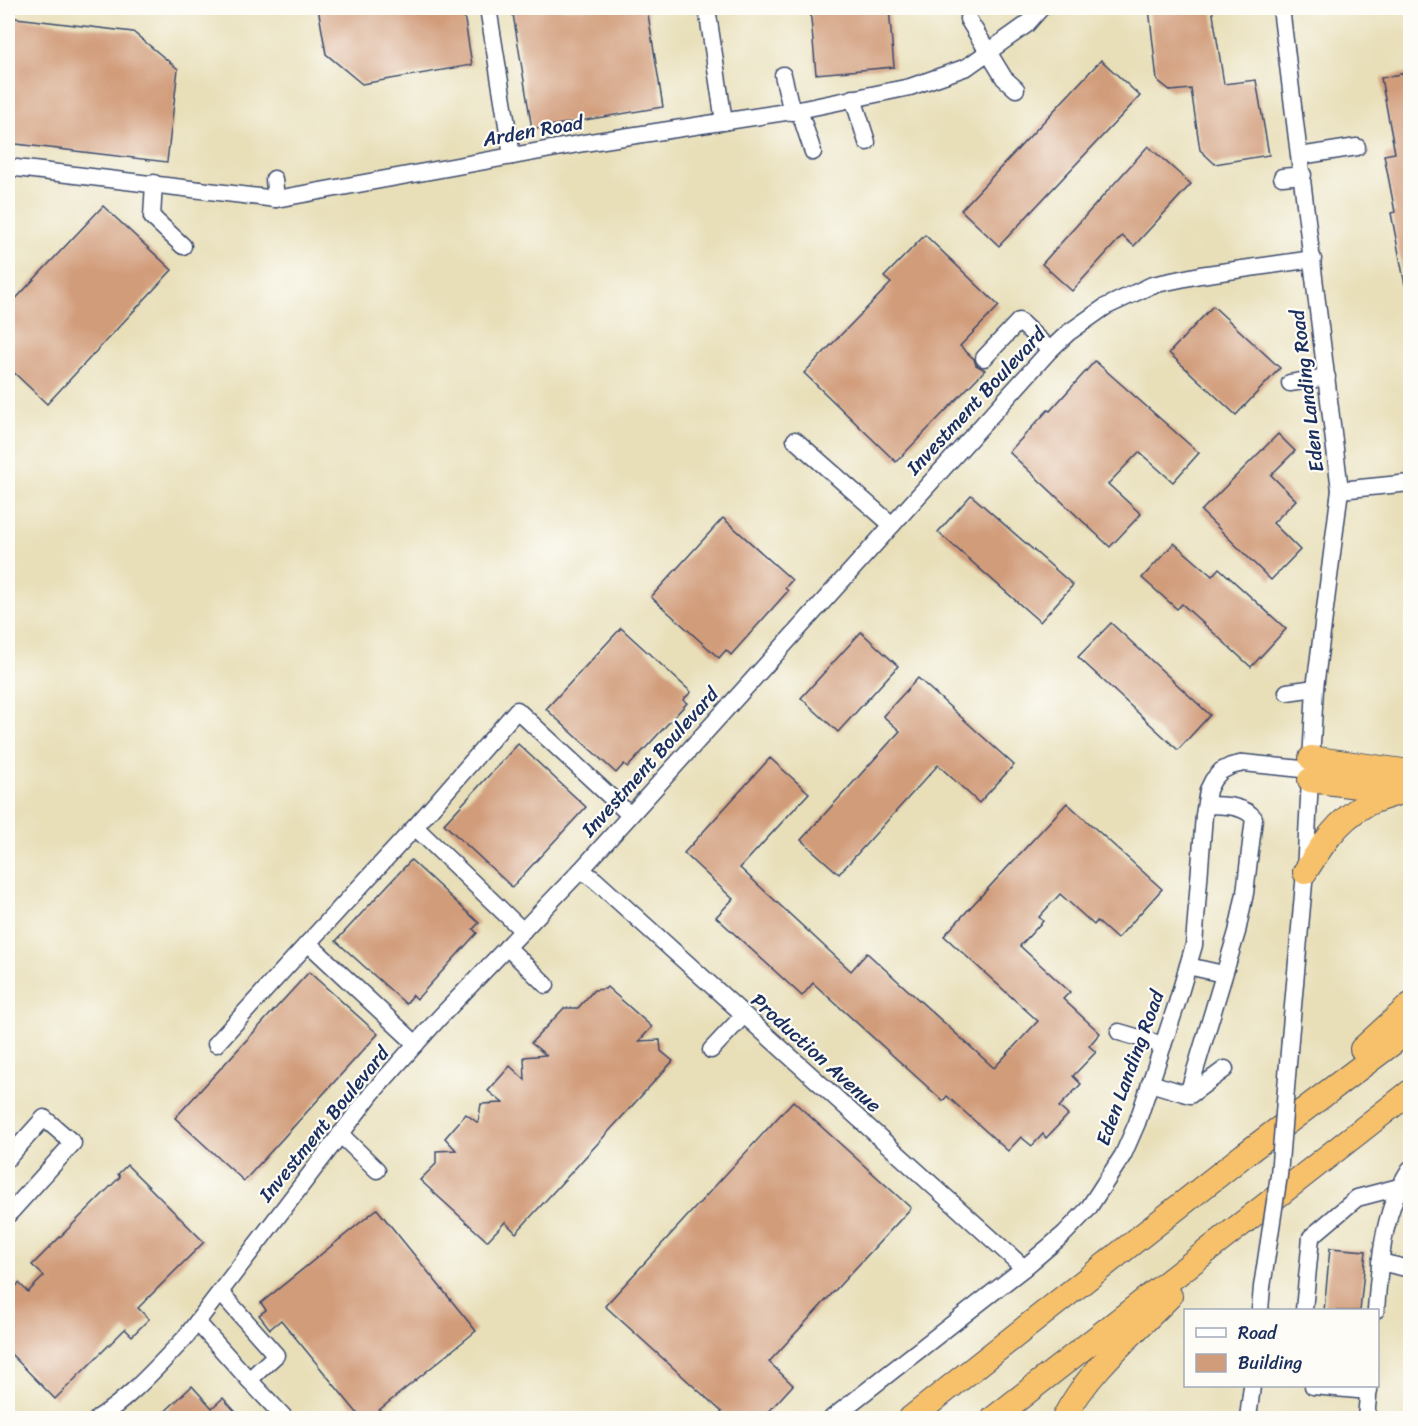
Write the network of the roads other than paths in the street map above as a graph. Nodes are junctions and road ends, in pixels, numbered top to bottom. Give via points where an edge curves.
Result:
1 (488, 8) edge
2 (707, 8) edge
3 (1041, 8) edge
4 (1281, 8) edge
5 (968, 19) dead end
6 (989, 51) junction
7 (783, 75) dead end
8 (1016, 89) dead end
9 (853, 98) junction
10 (796, 111) junction
11 (724, 122) junction
12 (867, 142) dead end
13 (1357, 147) dead end
14 (813, 152) dead end
15 (512, 156) junction
16 (1300, 156) junction
17 (8, 167) edge
18 (1303, 175) junction
19 (1282, 177) dead end
20 (274, 179) dead end
21 (154, 183) junction
22 (276, 199) junction
23 (183, 246) dead end
24 (1313, 259) junction
25 (1050, 350) junction
26 (984, 358) dead end
27 (1327, 377) junction
28 (1290, 383) dead end
29 (795, 440) dead end
30 (1410, 483) edge
31 (1340, 490) junction
32 (892, 525) junction
33 (1315, 688) junction
34 (1287, 692) dead end
35 (1311, 770) junction
36 (1407, 786) edge
37 (1206, 805) junction
38 (630, 815) junction
39 (415, 827) junction
40 (580, 870) junction
41 (1305, 872) junction
42 (523, 931) junction
43 (308, 943) junction
44 (507, 947) junction
45 (1188, 966) junction
46 (1223, 974) junction
47 (546, 985) dead end
48 (1410, 1005) edge
49 (743, 1016) junction
50 (1410, 1030) edge
51 (1119, 1032) dead end
52 (216, 1044) dead end
53 (416, 1044) junction
54 (1162, 1045) junction
55 (711, 1050) dead end
56 (1225, 1069) dead end
57 (1150, 1083) junction
58 (1410, 1092) edge
59 (1188, 1094) junction
60 (340, 1134) junction
61 (1244, 1155) junction
62 (8, 1158) edge
63 (1410, 1169) edge
64 (377, 1170) dead end
65 (1399, 1187) junction
66 (8, 1215) edge
67 (1247, 1220) junction
68 (1380, 1262) junction
69 (1024, 1268) junction
70 (1410, 1269) edge
71 (220, 1292) junction
72 (1260, 1309) edge
73 (1304, 1309) edge
74 (1376, 1309) edge
75 (197, 1322) junction
76 (249, 1380) junction
77 (1252, 1387) edge
78 (1341, 1387) edge
79 (1369, 1388) edge
80 (98, 1419) edge
81 (285, 1419) edge
82 (832, 1419) edge
83 (911, 1419) edge
84 (994, 1419) edge
85 (1064, 1419) edge
86 (1248, 1419) edge
87 (1366, 1419) edge

1 - 15 street
2 - 11 street
3 - 6 street, Arden Road via 1026,25
4 - 16 street, Eden Landing Road
5 - 6 street
6 - 8 street via 1004,78
6 - 9 street, Arden Road via 967,67 910,87
7 - 10 street
9 - 10 street, Arden Road
9 - 12 street
10 - 11 street, Arden Road
10 - 14 street
11 - 15 street, Arden Road
13 - 16 street
15 - 22 street, Arden Road
16 - 18 street, Eden Landing Road
17 - 21 street, Arden Road
18 - 19 street
18 - 24 street, Eden Landing Road
20 - 22 street
21 - 22 street, Arden Road
21 - 23 street via 152,217
24 - 25 street, Investment Boulevard via 1152,285 1105,307
24 - 27 street, Eden Landing Road
25 - 26 street via 1019,321
25 - 32 street, Investment Boulevard
27 - 28 street
27 - 31 street, Eden Landing Road
29 - 32 street
30 - 31 street
31 - 33 street, Eden Landing Road
32 - 38 street, Investment Boulevard
33 - 34 street
33 - 35 street, Eden Landing Road
35 - 36 highway
35 - 37 street, Eden Landing Road via 1231,766 1213,780
35 - 41 street, Eden Landing Road
36 - 41 highway via 1367,804 1340,823
37 - 45 street, Eden Landing Road via 1194,945
37 - 46 street via 1236,807 1254,818 1245,893
38 - 39 street via 517,710
38 - 40 street, Investment Boulevard
39 - 42 street
39 - 43 street
40 - 42 street, Investment Boulevard
40 - 49 street, Production Avenue
41 - 72 street, Eden Landing Road, bridge via 1279,1175
42 - 44 street, Investment Boulevard
43 - 52 street
43 - 53 street
44 - 47 street
44 - 53 street, Investment Boulevard
45 - 46 street
45 - 54 street, Eden Landing Road
46 - 59 street
48 - 61 highway
49 - 55 street
49 - 69 street, Production Avenue
50 - 61 highway
51 - 54 street
53 - 60 street, Investment Boulevard
54 - 57 street, Eden Landing Road
56 - 59 street
57 - 59 street
57 - 69 street, Eden Landing Road via 1123,1155 1088,1209
58 - 67 highway
60 - 64 street
60 - 71 street, Investment Boulevard
61 - 83 highway
62 - 66 street via 44,1118 73,1143
63 - 65 street
65 - 68 street
65 - 73 street via 1357,1198 1311,1237
67 - 84 highway
67 - 85 highway via 1116,1351 1074,1398
68 - 70 street
68 - 74 street
69 - 82 street, Eden Landing Road
71 - 75 street, Investment Boulevard
71 - 76 street via 276,1355
75 - 76 street
75 - 80 street, Investment Boulevard via 149,1375
76 - 81 street
77 - 86 street
78 - 79 street
79 - 87 street

